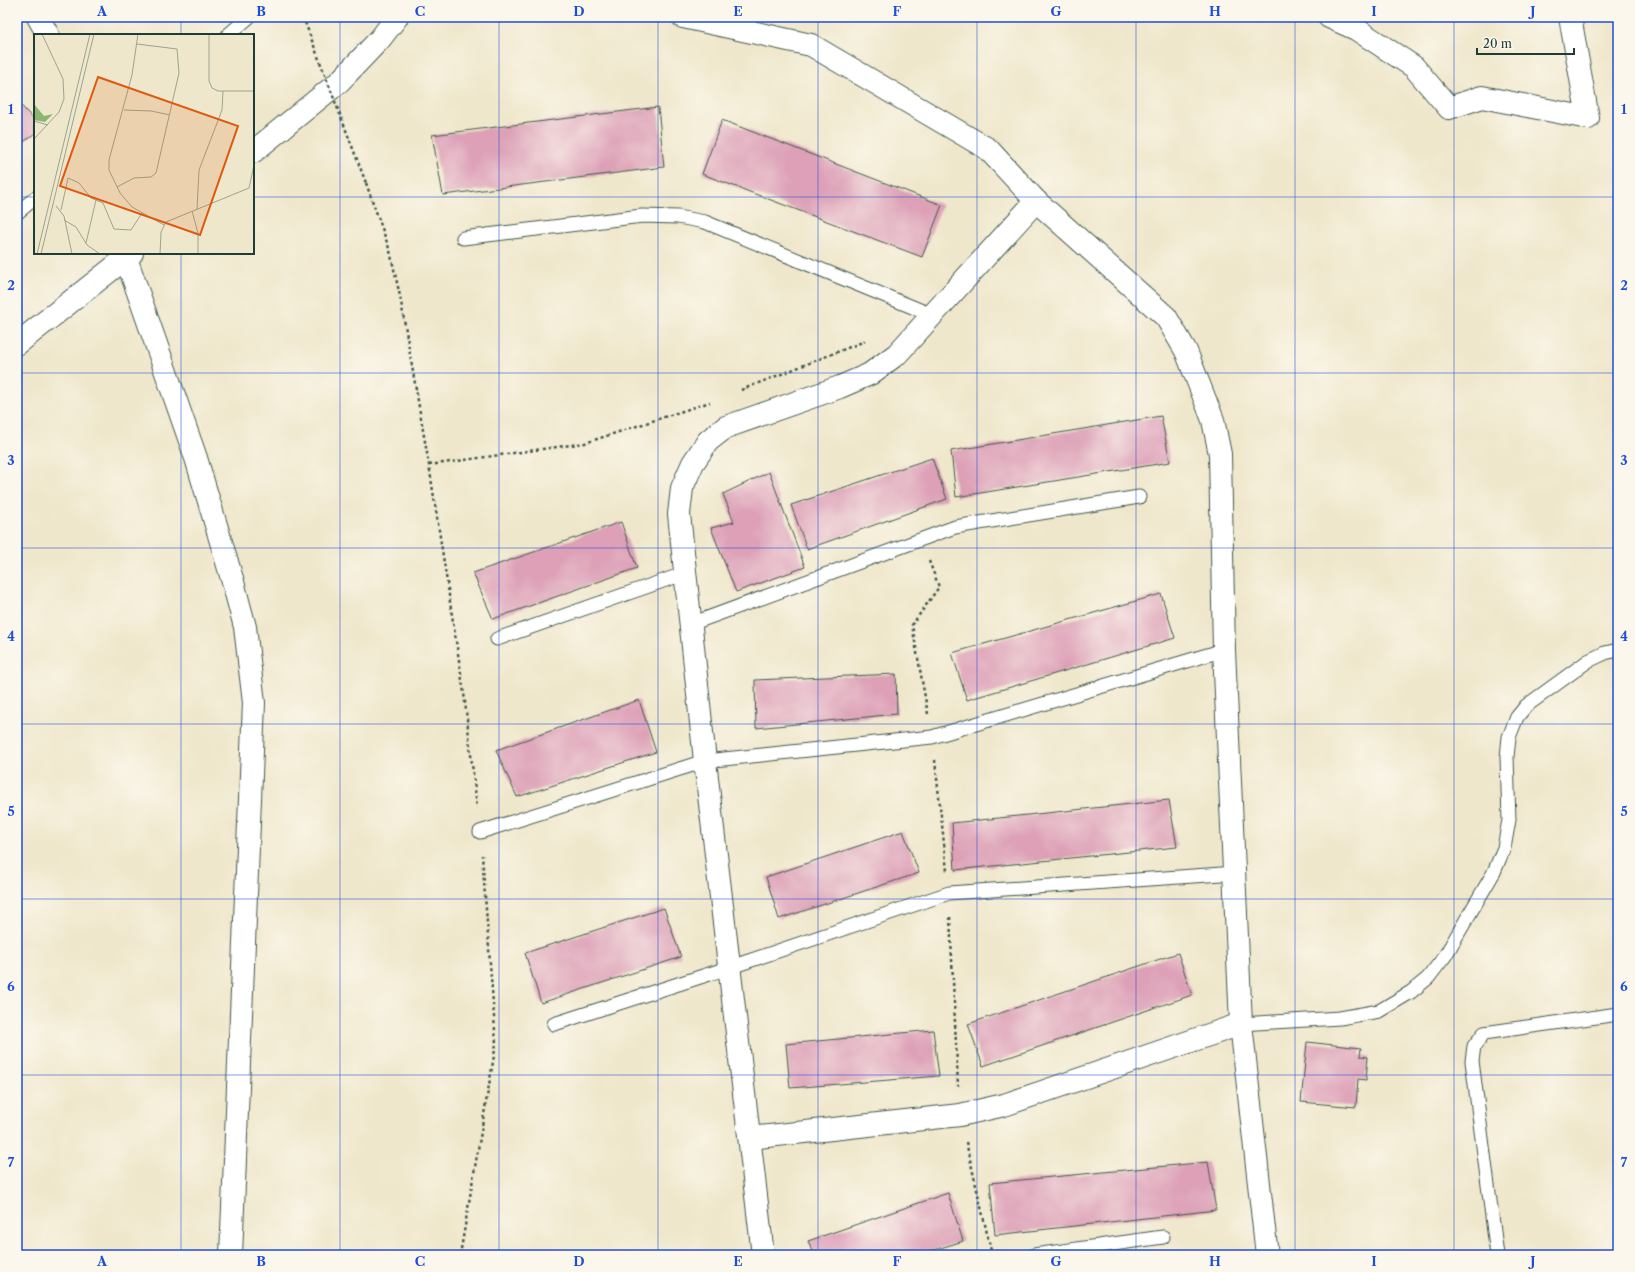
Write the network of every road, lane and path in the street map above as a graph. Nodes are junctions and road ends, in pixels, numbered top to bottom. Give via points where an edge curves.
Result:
1 (38, 17) edge
2 (249, 17) edge
3 (303, 17) edge
4 (397, 17) edge
5 (683, 17) edge
6 (1329, 17) edge
7 (1570, 17) edge
8 (47, 34) edge
9 (229, 34) edge
10 (254, 151) edge
11 (34, 199) edge
12 (1036, 201) junction
13 (17, 213) edge
14 (463, 238) dead end
15 (129, 256) edge
16 (932, 315) junction
17 (867, 340) dead end
18 (17, 344) edge
19 (735, 392) dead end
20 (714, 400) dead end
21 (429, 465) junction
22 (1139, 497) dead end
23 (686, 573) junction
24 (691, 624) junction
25 (497, 638) dead end
26 (1224, 650) junction
27 (1618, 650) edge
28 (705, 761) junction
29 (480, 832) junction
30 (1236, 873) junction
31 (728, 968) junction
32 (1618, 1014) edge
33 (554, 1024) dead end
34 (1241, 1024) junction
35 (750, 1138) junction
36 (1163, 1237) dead end
37 (232, 1255) edge
38 (460, 1255) edge
39 (762, 1255) edge
40 (1034, 1255) edge
41 (1267, 1255) edge
42 (1497, 1255) edge

1 - 8 street
2 - 9 lane
3 - 21 path, bridge via 392,258
4 - 10 street via 339,82
5 - 12 street via 811,45 988,149
6 - 7 street via 1356,29 1414,68 1449,108 1482,97 1588,118
11 - 13 lane
12 - 16 street
12 - 26 street via 1166,317 1186,350 1201,385 1214,420 1220,454
14 - 16 lane via 642,216 678,217 705,222
15 - 18 street
15 - 37 street via 196,458 245,627 251,668 254,703
16 - 23 street via 896,354 870,374 726,427 708,441 693,462 682,488 679,514
17 - 19 path
20 - 21 path via 585,443
21 - 29 path via 464,693
22 - 24 lane via 956,527
23 - 24 street
23 - 25 lane
24 - 28 street
26 - 28 lane via 932,737
26 - 30 street
27 - 34 lane via 1605,653 1588,662 1526,706 1517,717 1509,737 1507,757 1508,820 1504,848 1494,872 1445,956 1428,978 1411,992 1379,1011 1340,1018
28 - 29 lane
28 - 31 street
29 - 38 path via 496,1044
30 - 31 lane via 949,893
30 - 34 street
31 - 33 lane
31 - 35 street
32 - 42 lane via 1484,1033 1474,1046 1472,1061
34 - 35 street via 1004,1105 960,1116
34 - 41 street
35 - 39 street
36 - 40 lane

